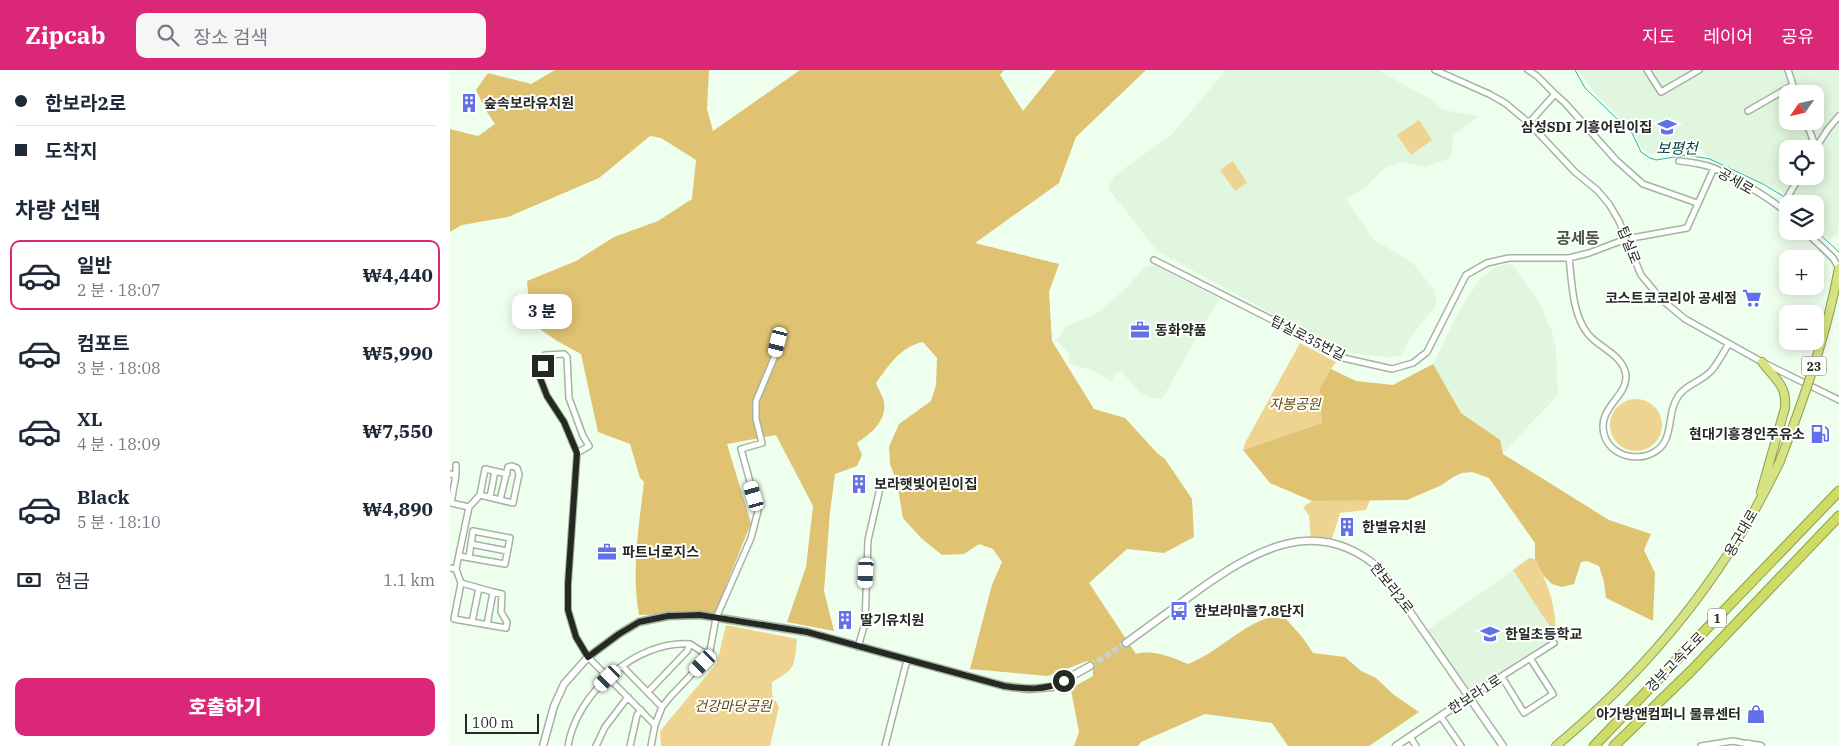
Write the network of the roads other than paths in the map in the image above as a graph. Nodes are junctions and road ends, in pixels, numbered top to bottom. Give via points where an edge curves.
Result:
1 (1435, 70) edge
2 (1528, 70) edge
3 (1647, 70) edge
4 (1699, 70) edge
5 (1788, 70) edge
6 (1793, 85) edge
7 (1779, 93) edge
8 (1555, 94) junction
9 (1748, 111) dead end
10 (1839, 116) edge
11 (1529, 123) junction
12 (1820, 140) edge
13 (1679, 161) dead end
14 (1714, 168) junction
15 (1697, 203) junction
16 (1779, 207) edge
17 (1626, 239) junction
18 (1814, 240) edge
19 (1569, 258) junction
20 (1154, 260) dead end
21 (1839, 268) edge
22 (778, 342) dead end
23 (1728, 345) junction
24 (1762, 362) junction
25 (1839, 400) edge
26 (577, 453) junction
27 (456, 465) dead end
28 (495, 471) junction
29 (450, 474) edge
30 (506, 474) junction
31 (456, 475) junction
32 (452, 488) edge
33 (880, 488) dead end
34 (1839, 490) edge
35 (480, 495) junction
36 (490, 497) junction
37 (500, 500) junction
38 (1758, 502) junction
39 (470, 506) junction
40 (1839, 516) edge
41 (471, 544) junction
42 (507, 551) junction
43 (460, 556) junction
44 (469, 557) junction
45 (453, 568) edge
46 (461, 583) junction
47 (478, 588) junction
48 (493, 592) junction
49 (716, 618) junction
50 (472, 622) junction
51 (486, 625) junction
52 (1126, 643) tunnel mouth
53 (1554, 643) dead end
54 (690, 644) junction
55 (858, 646) junction
56 (709, 656) junction
57 (588, 657) junction
58 (1530, 658) junction
59 (907, 660) junction
60 (622, 666) junction
61 (1090, 666) tunnel mouth
62 (608, 678) junction
63 (1502, 678) junction
64 (648, 692) junction
65 (628, 697) junction
66 (1469, 697) junction
67 (662, 707) junction
68 (641, 710) junction
69 (1441, 716) junction
70 (655, 724) junction
71 (1410, 737) junction
72 (1458, 745) edge
73 (1748, 745) edge
74 (543, 746) edge
75 (568, 746) edge
76 (596, 746) edge
77 (630, 746) edge
78 (650, 746) edge
79 (884, 746) edge
80 (1396, 746) edge
81 (1416, 746) edge
82 (1504, 746) edge
83 (1556, 746) edge
84 (1594, 746) edge
85 (1614, 746) edge
86 (1701, 746) edge
87 (1761, 746) edge

1 - 11 street, 탑실로 via 1490,94
2 - 8 street
3 - 4 street via 1661,92
5 - 6 street
7 - 9 street
8 - 11 street
8 - 15 street via 1616,160 1643,184
10 - 12 street
11 - 17 street, 탑실로 via 1609,204
13 - 14 street, 공세로
14 - 15 street
14 - 16 street, 공세로
15 - 17 street, 탑실로35번길 via 1687,228
17 - 19 street, 탑실로35번길
17 - 23 street, 탑실로 via 1641,275 1662,300 1685,320
18 - 21 street
19 - 20 street, 탑실로35번길 via 1509,258 1487,263 1466,275 1427,352 1413,363 1392,369 1339,357
19 - 23 street via 1581,321 1588,334 1616,357 1626,376 1624,385 1606,411 1603,424 1604,435 1621,455 1632,458 1648,455 1660,448 1679,395 1712,372
21 - 38 highway, 용구대로 / 23, bridge via 1822,339 1801,405 1780,461
22 - 49 street via 756,401 756,419 762,443 741,449 758,511 751,538
23 - 24 street, 탑실로
24 - 25 street, 탑실로
24 - 38 highway via 1781,384 1786,396
26 - 26 street via 540,378 545,355 564,354 567,357 569,398 589,446
26 - 57 street via 568,610 576,637
27 - 31 street
28 - 30 street
28 - 35 street via 485,469
28 - 36 street
29 - 31 street
30 - 37 street
30 - 37 street via 508,467 512,466 519,474 513,503
31 - 32 street
32 - 39 street via 451,503
33 - 55 street via 868,540 864,623
34 - 84 highway, 경부고속도로 / 1
35 - 36 street
35 - 39 street
36 - 37 street
38 - 83 highway, 용구대로 / 23 via 1722,565 1686,615 1639,670
39 - 43 street
40 - 85 highway, 경부고속도로 / 1 via 1699,663
41 - 42 street
41 - 42 street via 473,531 510,538
41 - 44 street
42 - 44 street via 505,564
43 - 44 street
43 - 45 street
45 - 46 street
46 - 47 street
46 - 50 street via 454,619
47 - 48 street
47 - 50 street
48 - 51 street
48 - 51 street via 502,594 501,612 507,622 506,628
49 - 55 street via 807,632
49 - 56 street
49 - 57 street via 668,616 639,622
50 - 51 street
52 - 66 street, 한보라2로 via 1222,573 1251,556 1290,543 1330,542 1367,557 1381,570
53 - 58 street, 한보라1로
54 - 56 street
54 - 60 street via 679,643 647,652
54 - 64 street
55 - 59 street
56 - 67 street
57 - 62 street
57 - 74 street via 564,684
58 - 63 street, 한보라1로
58 - 63 street via 1553,694 1524,713
59 - 61 street via 1004,686 1029,689 1052,688
59 - 79 street
60 - 62 street
60 - 64 street
62 - 65 street
62 - 75 street via 581,710
63 - 66 street, 한보라1로
64 - 67 street
65 - 68 street
65 - 76 street via 605,727
66 - 69 street, 한보라1로
66 - 82 street, 한보라2로
67 - 70 street
68 - 70 street
68 - 77 street
69 - 71 street, 한보라1로
69 - 72 street
70 - 78 street
71 - 80 street, 한보라1로
71 - 81 street
73 - 86 street via 1734,741
73 - 87 street

